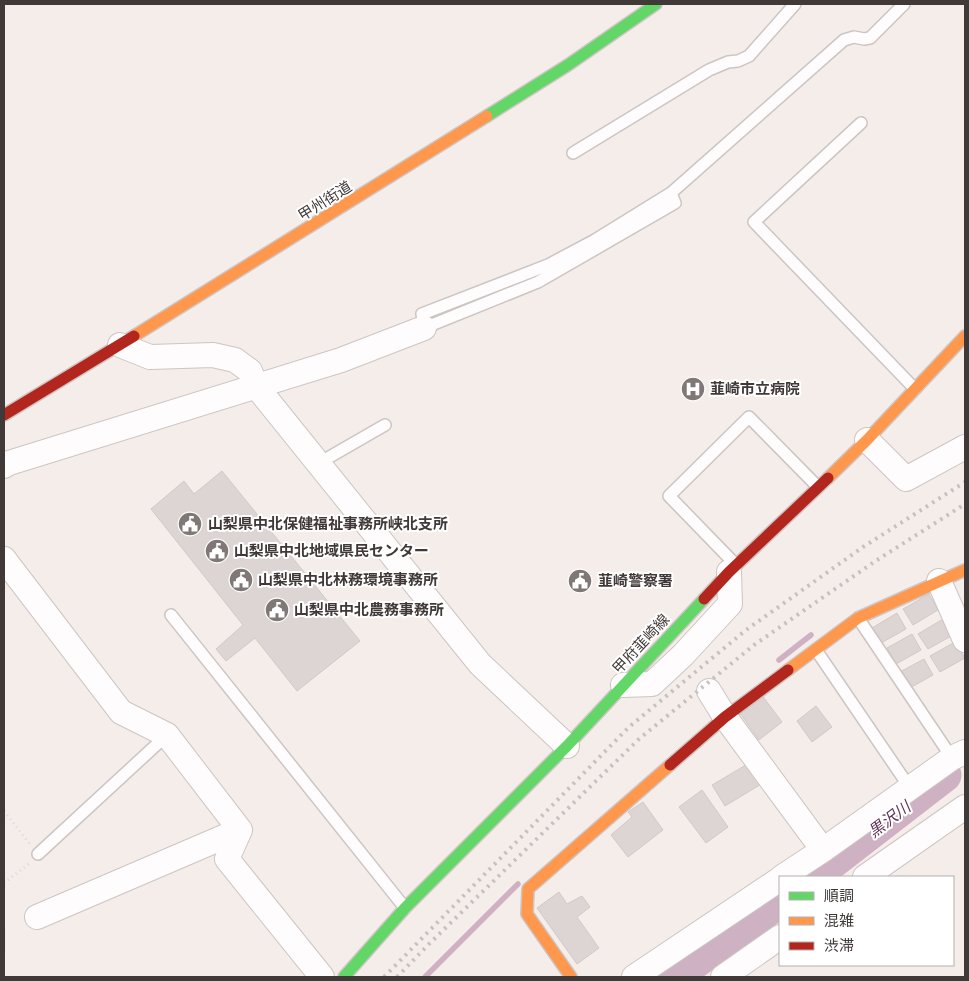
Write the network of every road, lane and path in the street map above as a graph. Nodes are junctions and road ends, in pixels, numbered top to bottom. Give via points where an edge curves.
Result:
1 (656, 4) edge
2 (795, 4) edge
3 (904, 4) edge
4 (861, 124) dead end
5 (573, 153) dead end
6 (424, 328) joint
7 (965, 336) edge
8 (120, 346) junction
9 (256, 386) junction
10 (915, 388) junction
11 (4, 415) edge
12 (386, 425) dead end
13 (867, 440) junction
14 (965, 448) edge
15 (319, 463) junction
16 (4, 466) edge
17 (818, 487) junction
18 (4, 559) edge
19 (732, 569) junction
20 (965, 570) edge
21 (939, 581) junction
22 (171, 616) dead end
23 (858, 618) junction
24 (965, 640) edge
25 (816, 650) junction
26 (624, 685) junction
27 (709, 691) dead end
28 (724, 716) junction
29 (167, 735) junction
30 (567, 746) junction
31 (959, 755) edge
32 (910, 788) junction
33 (965, 807) edge
34 (4, 811) edge
35 (240, 830) junction
36 (823, 850) junction
37 (38, 854) junction
38 (784, 876) edge
39 (867, 876) edge
40 (779, 879) edge
41 (4, 883) edge
42 (405, 908) junction
43 (37, 917) dead end
44 (4, 934) edge
45 (779, 938) edge
46 (4, 945) edge
47 (322, 977) edge
48 (344, 977) edge
49 (571, 977) edge
50 (634, 977) edge
51 (723, 977) edge

1 - 8 main road, 甲州街道 via 522,94
2 - 5 lane via 748,56 709,70
3 - 6 lane via 870,38 844,40 671,193 548,265 422,314
4 - 10 lane via 754,222
6 - 9 street via 340,360
7 - 10 main road, 甲府韮崎線
8 - 9 street via 150,357 213,355 235,360 250,371
8 - 11 main road, 甲州街道
9 - 15 street
9 - 16 street
10 - 13 main road, 甲府韮崎線
12 - 15 lane
13 - 14 street via 906,479
13 - 17 main road, 甲府韮崎線
15 - 30 street via 480,664
17 - 19 main road, 甲府韮崎線
17 - 19 lane via 749,417 669,496
18 - 29 street via 121,712
19 - 26 main road, 甲府韮崎線
19 - 26 street via 730,604 686,659 652,684
20 - 21 main road
21 - 23 main road
21 - 24 street
22 - 42 lane
23 - 25 main road
23 - 31 lane
25 - 28 main road
25 - 32 lane
26 - 30 main road, 甲府韮崎線
27 - 28 street
28 - 36 street
28 - 49 main road via 528,889 527,914
29 - 35 street
29 - 37 lane
30 - 42 main road, 甲府韮崎線
31 - 32 street
32 - 36 street
33 - 39 street
34 - 37 path
35 - 43 street
35 - 47 street via 228,858
36 - 38 street
37 - 41 path
40 - 50 street
42 - 48 main road, 甲府韮崎線
44 - 46 path
45 - 51 street

